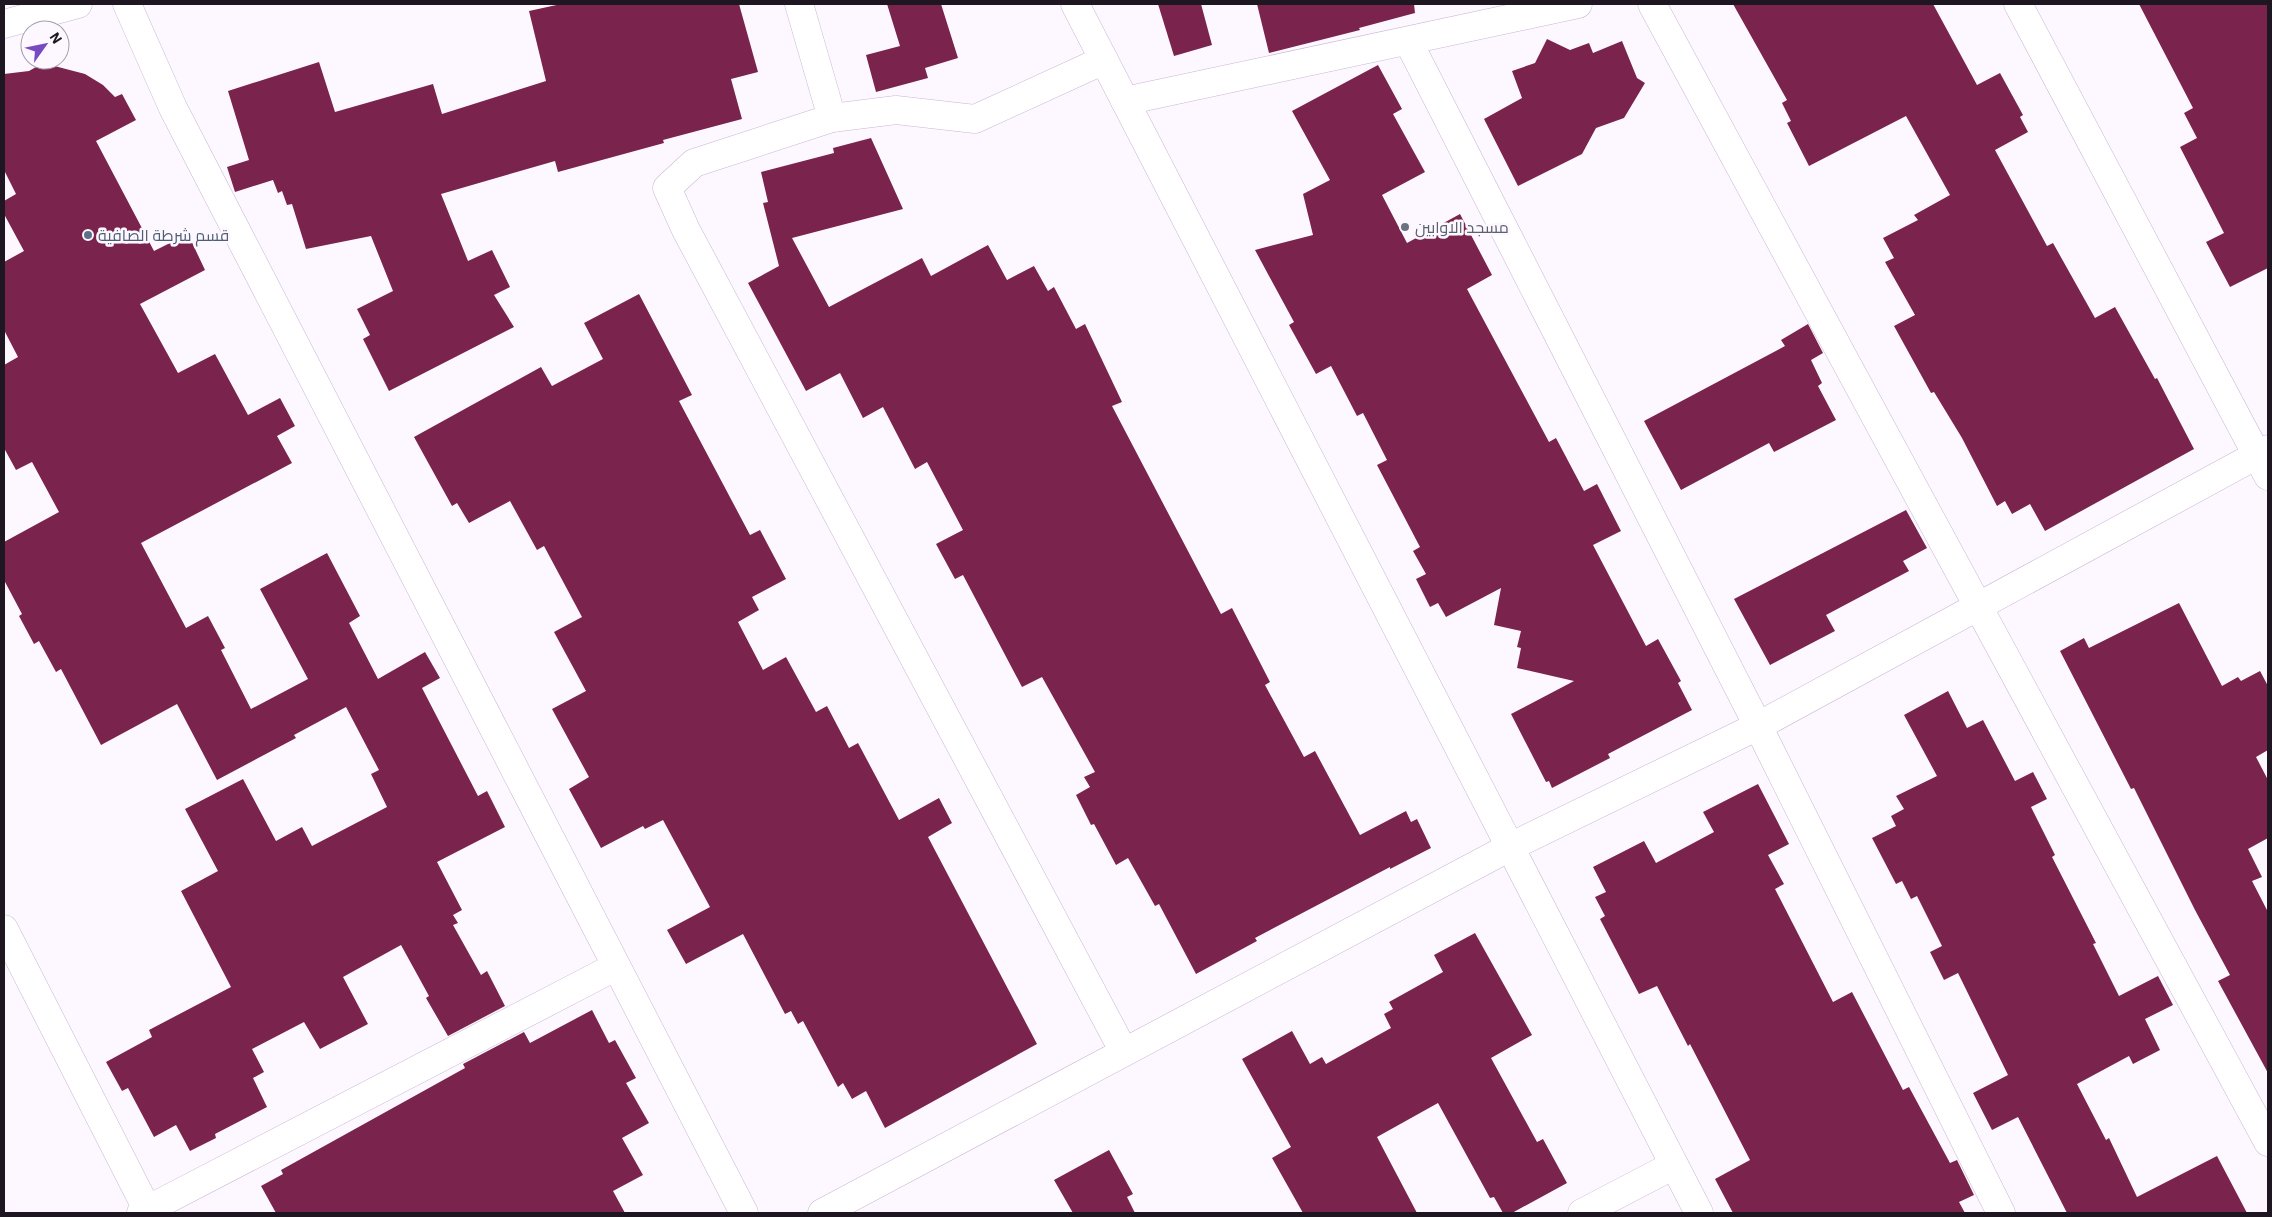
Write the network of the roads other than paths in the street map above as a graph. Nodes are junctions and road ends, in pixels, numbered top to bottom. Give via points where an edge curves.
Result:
1 (78, 4) edge
2 (127, 4) edge
3 (799, 4) edge
4 (1075, 4) edge
5 (1578, 4) edge
6 (1652, 4) edge
7 (2018, 4) edge
8 (4, 24) edge
9 (1408, 41) junction
10 (1104, 60) junction
11 (1125, 101) junction
12 (832, 118) junction
13 (2265, 460) edge
14 (1978, 606) junction
15 (1758, 726) junction
16 (1510, 847) junction
17 (4, 929) edge
18 (615, 967) junction
19 (1124, 1052) junction
20 (2268, 1142) edge
21 (1674, 1165) junction
22 (146, 1212) edge
23 (744, 1213) edge
24 (822, 1213) edge
25 (1582, 1213) edge
26 (1698, 1213) edge
27 (2001, 1213) edge

1 - 8 main road
2 - 18 main road via 174,108
3 - 12 main road
4 - 10 main road
5 - 9 main road
6 - 14 main road
7 - 13 main road
9 - 11 main road
9 - 15 main road
10 - 11 main road
10 - 12 main road via 975,119 896,110
11 - 16 main road
12 - 19 main road via 694,163 667,188 686,230
13 - 14 main road
14 - 15 main road
14 - 20 main road
15 - 16 main road
15 - 27 main road
16 - 19 main road
16 - 21 main road
17 - 22 main road
18 - 22 main road
18 - 23 main road
19 - 24 main road
21 - 25 main road
21 - 26 main road

